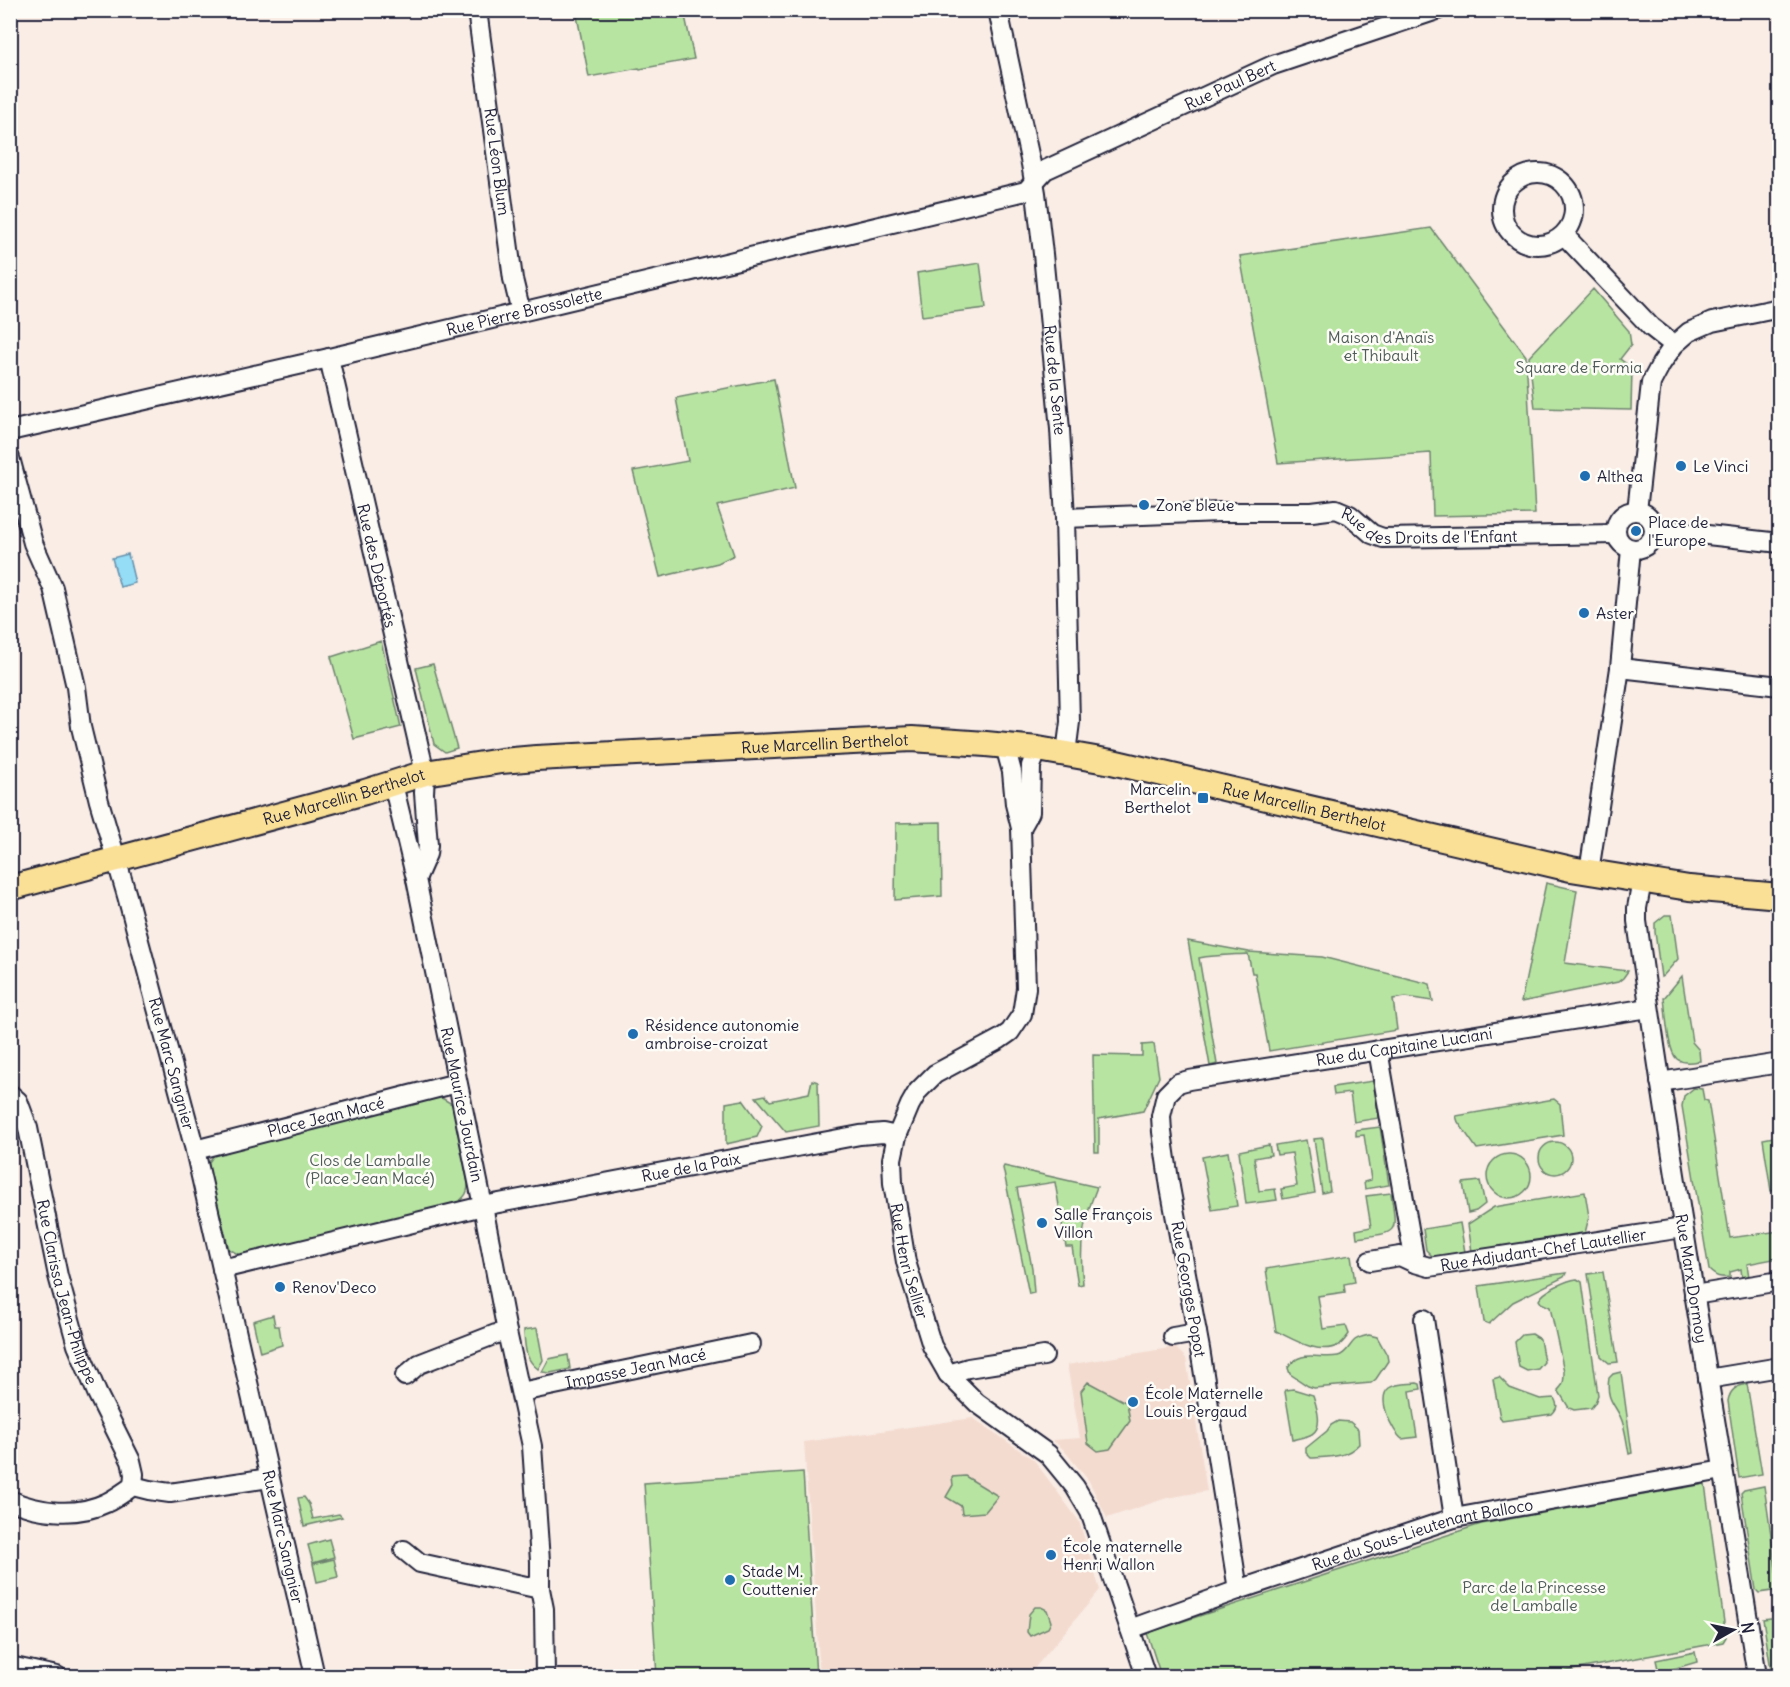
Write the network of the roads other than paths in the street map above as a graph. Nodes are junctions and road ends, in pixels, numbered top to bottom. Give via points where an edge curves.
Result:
1 (477, 10) edge
2 (998, 10) edge
3 (1437, 10) edge
4 (1034, 181) junction
5 (1564, 235) dead end
6 (1779, 308) edge
7 (521, 312) junction
8 (1674, 345) junction
9 (329, 358) junction
10 (10, 431) edge
11 (10, 458) edge
12 (1637, 512) junction
13 (1065, 518) junction
14 (1654, 532) junction
15 (1616, 534) junction
16 (1779, 543) edge
17 (1631, 549) junction
18 (1620, 668) junction
19 (1779, 686) edge
20 (1005, 746) junction
21 (1038, 749) junction
22 (1066, 753) junction
23 (425, 773) junction
24 (393, 784) junction
25 (1021, 828) junction
26 (116, 859) junction
27 (1589, 872) junction
28 (416, 879) junction
29 (1642, 881) junction
30 (10, 888) edge
31 (1779, 896) edge
32 (1649, 1008) junction
33 (1378, 1050) junction
34 (1779, 1063) edge
35 (1660, 1082) junction
36 (457, 1083) junction
37 (10, 1094) edge
38 (1166, 1095) joint
39 (897, 1136) junction
40 (195, 1150) junction
41 (483, 1206) junction
42 (1683, 1228) junction
43 (1370, 1261) dead end
44 (1415, 1263) junction
45 (222, 1269) junction
46 (1779, 1281) edge
47 (1694, 1295) junction
48 (1424, 1319) dead end
49 (507, 1332) junction
50 (1197, 1333) junction
51 (1173, 1338) dead end
52 (751, 1344) dead end
53 (1044, 1356) dead end
54 (1779, 1367) edge
55 (948, 1374) junction
56 (405, 1376) dead end
57 (1708, 1379) junction
58 (521, 1392) junction
59 (1723, 1470) junction
60 (269, 1478) junction
61 (133, 1486) junction
62 (10, 1500) edge
63 (1454, 1518) junction
64 (404, 1550) dead end
65 (540, 1589) junction
66 (1238, 1590) junction
67 (1130, 1629) junction
68 (10, 1666) edge
69 (57, 1677) edge
70 (315, 1677) edge
71 (545, 1677) edge
72 (1146, 1677) edge
73 (1757, 1677) edge

1 - 7 street, Rue Léon Blum via 513,279
2 - 4 street, Rue de la Sente
3 - 4 street, Rue Paul Bert via 1273,65 1045,170
4 - 7 street, Rue Pierre Brossolette via 1026,191
4 - 13 street, Rue de la Sente via 1059,417
5 - 8 street
6 - 8 street via 1712,322 1689,332
7 - 9 street, Rue Pierre Brossolette
8 - 12 street via 1651,383
9 - 10 street, Rue Pierre Brossolette
9 - 23 street, Rue des Déportés
11 - 26 street, Rue Marc Sangnier via 33,543 53,588 81,727
12 - 14 street via 1651,521
12 - 15 street via 1621,517
13 - 15 street, Rue des Droits de l'Enfant via 1336,509 1383,538
13 - 22 street, Rue de la Sente via 1070,722
14 - 16 street
14 - 17 street via 1643,548
15 - 17 street via 1621,544
17 - 18 street
18 - 19 street
18 - 27 street
20 - 21 main road, Rue Marcellin Berthelot
20 - 23 main road, Rue Marcellin Berthelot via 912,740 835,743 536,758
20 - 25 street, Rue Henri Sellier
21 - 22 main road, Rue Marcellin Berthelot
21 - 25 street, Rue Henri Sellier via 1031,766 1030,812
22 - 27 main road, Rue Marcellin Berthelot
23 - 24 main road, Rue Marcellin Berthelot
23 - 28 street via 428,845
24 - 26 main road, Rue Marcellin Berthelot
24 - 28 street, Rue Maurice Jourdain
25 - 39 street, Rue Henri Sellier via 1026,971 1022,1014 1000,1039 927,1081 910,1105
26 - 30 main road, Rue Marcellin Berthelot
26 - 40 street, Rue Marc Sangnier
27 - 29 main road, Rue Marcellin Berthelot
28 - 36 street, Rue Maurice Jourdain
29 - 31 main road, Rue Marcellin Berthelot
29 - 32 street, Rue Marx Dormoy via 1637,921
32 - 33 street, Rue du Capitaine Luciani
32 - 35 street, Rue Marx Dormoy
33 - 38 street, Rue du Capitaine Luciani via 1189,1080 1178,1083
33 - 44 street
34 - 35 street
35 - 42 street, Rue Marx Dormoy
36 - 40 street, Place Jean Macé
36 - 41 street, Rue Maurice Jourdain
37 - 61 street, Rue Clarissa Jean-Philippe via 18,1101 28,1128 58,1276 77,1345 131,1461
38 - 50 street, Rue Georges Popot via 1162,1132
39 - 41 street, Rue de la Paix via 883,1132 860,1135
39 - 55 street, Rue Henri Sellier via 892,1170 902,1242 932,1346
40 - 45 street, Rue Marc Sangnier
41 - 45 street
41 - 49 street, Rue Maurice Jourdain
42 - 44 street, Rue Adjudant-Chef Lautellier via 1429,1268
42 - 47 street, Rue Marx Dormoy
43 - 44 street, Rue Adjudant-Chef Lautellier via 1400,1256
45 - 60 street, Rue Marc Sangnier
46 - 47 street
47 - 57 street, Rue Marx Dormoy
48 - 63 street
49 - 56 street via 419,1364
49 - 58 street, Rue Maurice Jourdain
50 - 51 street
50 - 66 street, Rue Georges Popot
52 - 58 street, Impasse Jean Macé
53 - 55 street
54 - 57 street
55 - 67 street, Rue Henri Sellier via 977,1403 1048,1454 1075,1487 1096,1527
57 - 59 street, Rue Marx Dormoy
58 - 65 street, Rue Maurice Jourdain via 532,1446
59 - 63 street, Rue du Sous-Lieutenant Balloco
59 - 73 street, Rue Marx Dormoy
60 - 61 street via 170,1493
60 - 70 street, Rue Marc Sangnier
61 - 62 street via 100,1506 72,1511 33,1508
63 - 66 street, Rue du Sous-Lieutenant Balloco
64 - 65 street via 420,1563
65 - 71 street, Rue Maurice Jourdain
66 - 67 street, Rue du Sous-Lieutenant Balloco
67 - 72 street, Rue Henri Sellier
68 - 69 street

